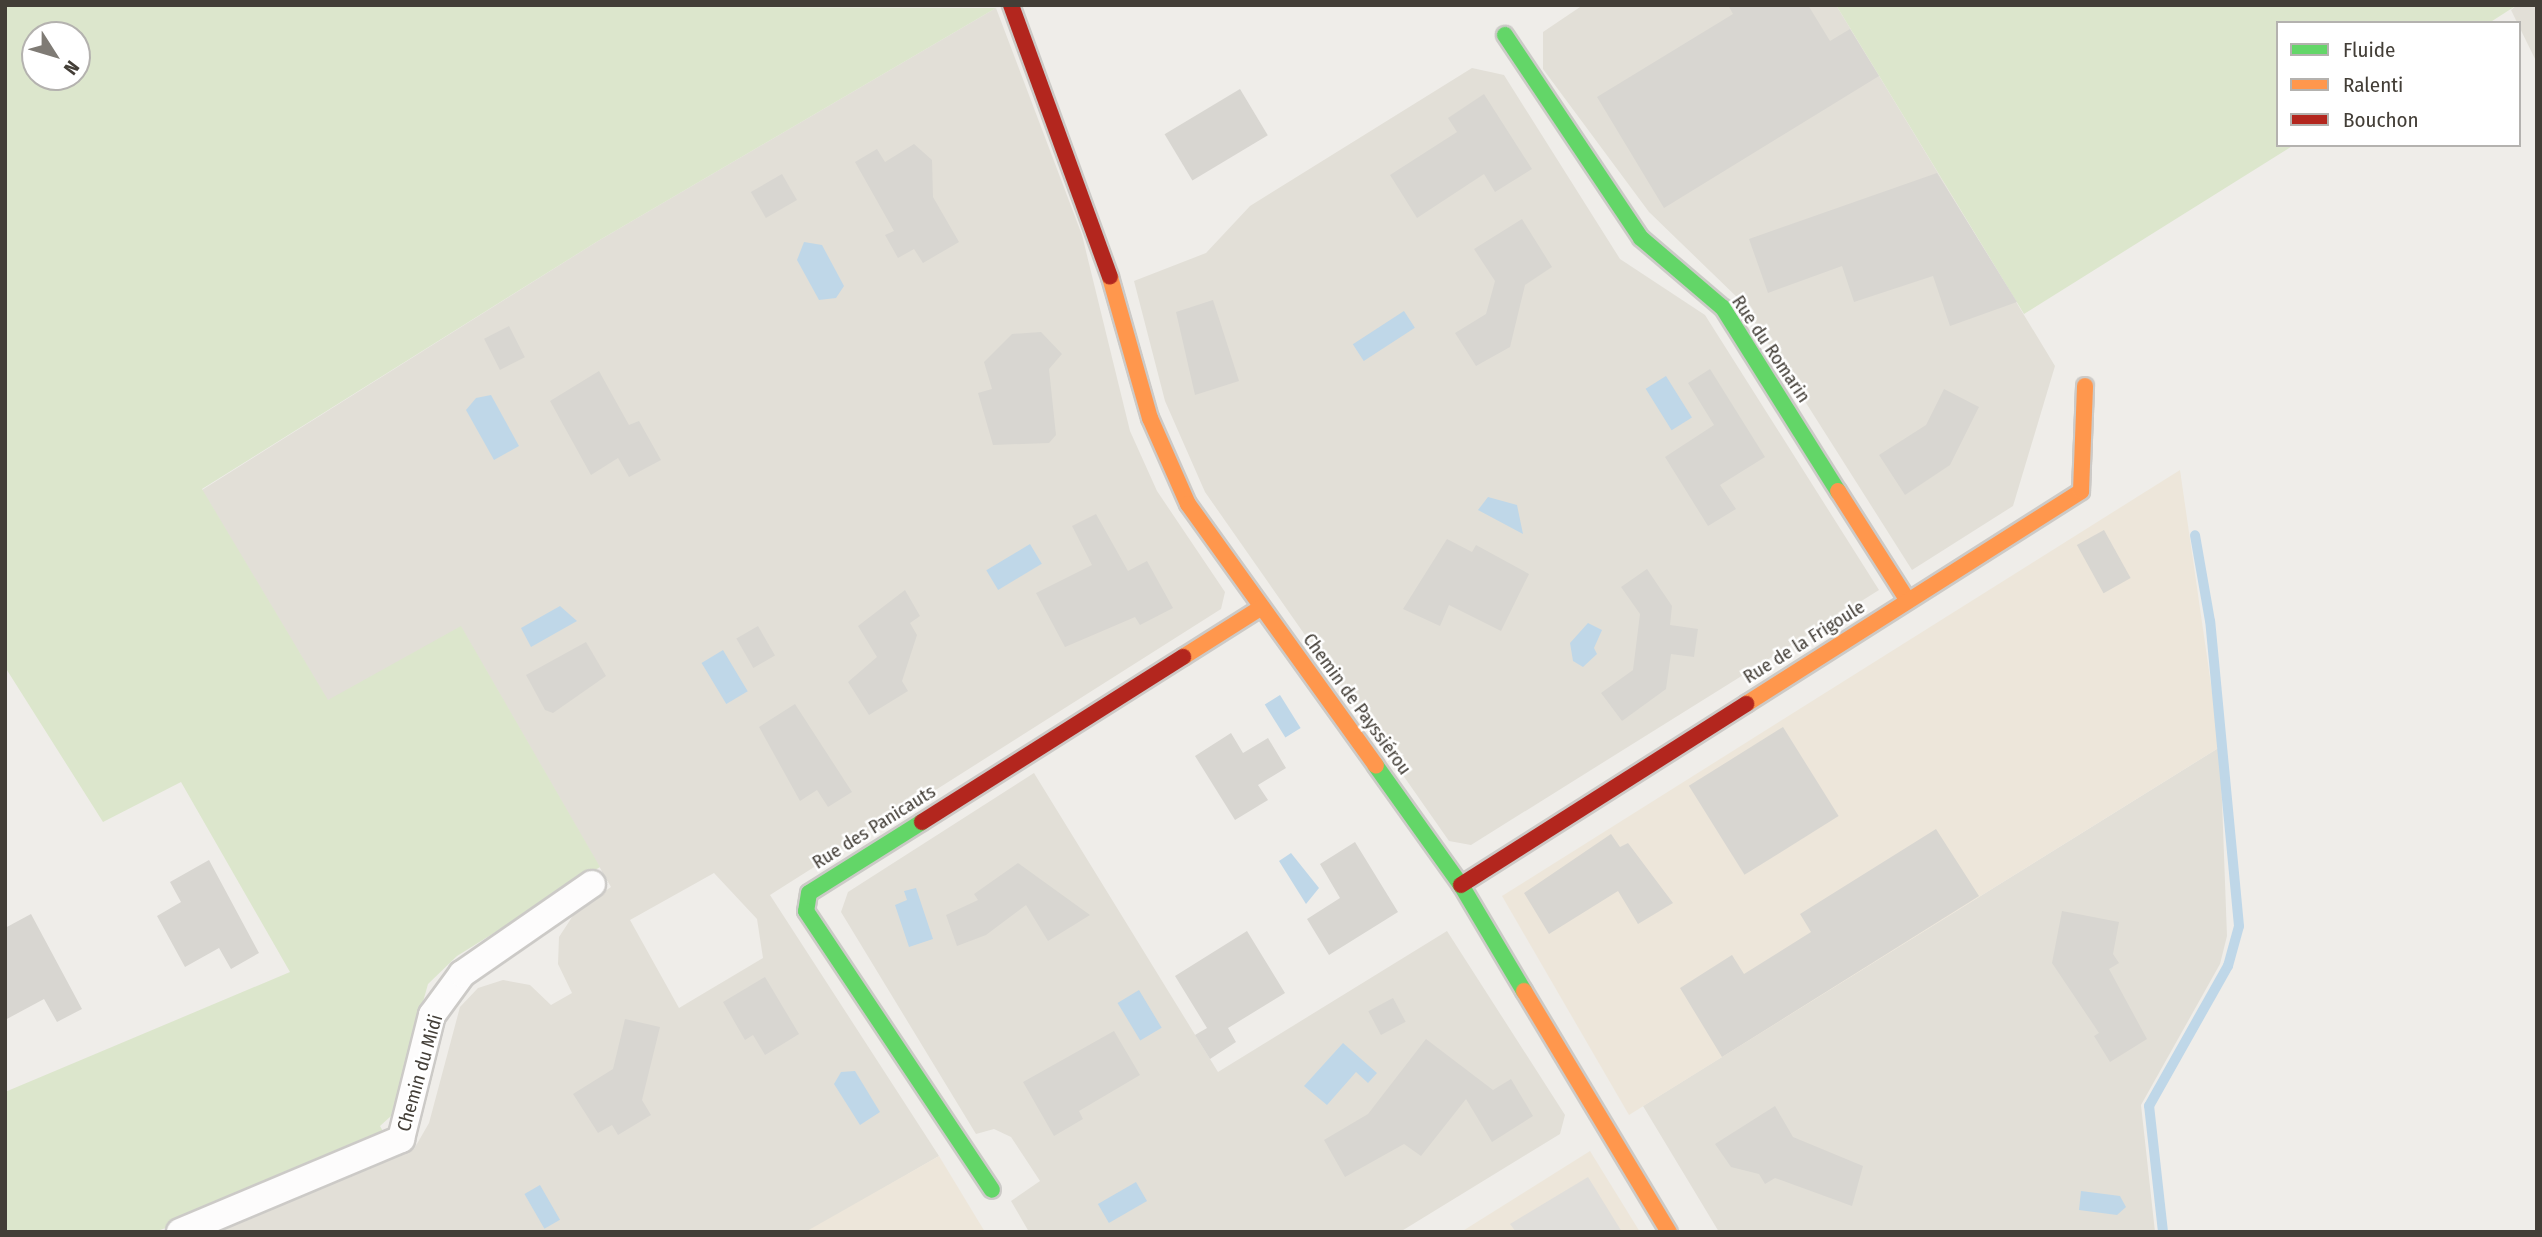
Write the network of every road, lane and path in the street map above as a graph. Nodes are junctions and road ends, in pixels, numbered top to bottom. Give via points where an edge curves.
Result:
1 (1011, 5) edge
2 (1505, 35) dead end
3 (2085, 386) dead end
4 (1908, 601) junction
5 (1262, 607) junction
6 (592, 884) dead end
7 (1461, 885) junction
8 (992, 1190) dead end
9 (180, 1232) edge
10 (1669, 1232) edge

1 - 5 street, Chemin de Payssiérou via 1072,173 1150,418 1188,504
2 - 4 street, Rue du Romarin via 1641,238 1723,308
3 - 4 street, Rue de la Frigoule via 2081,491
4 - 7 street, Rue de la Frigoule
5 - 7 street, Chemin de Payssiérou
5 - 8 street, Rue des Panicauts via 808,893 806,911
6 - 9 street, Chemin du Midi via 462,974 432,1015 401,1139
7 - 10 street, Chemin de Payssiérou

